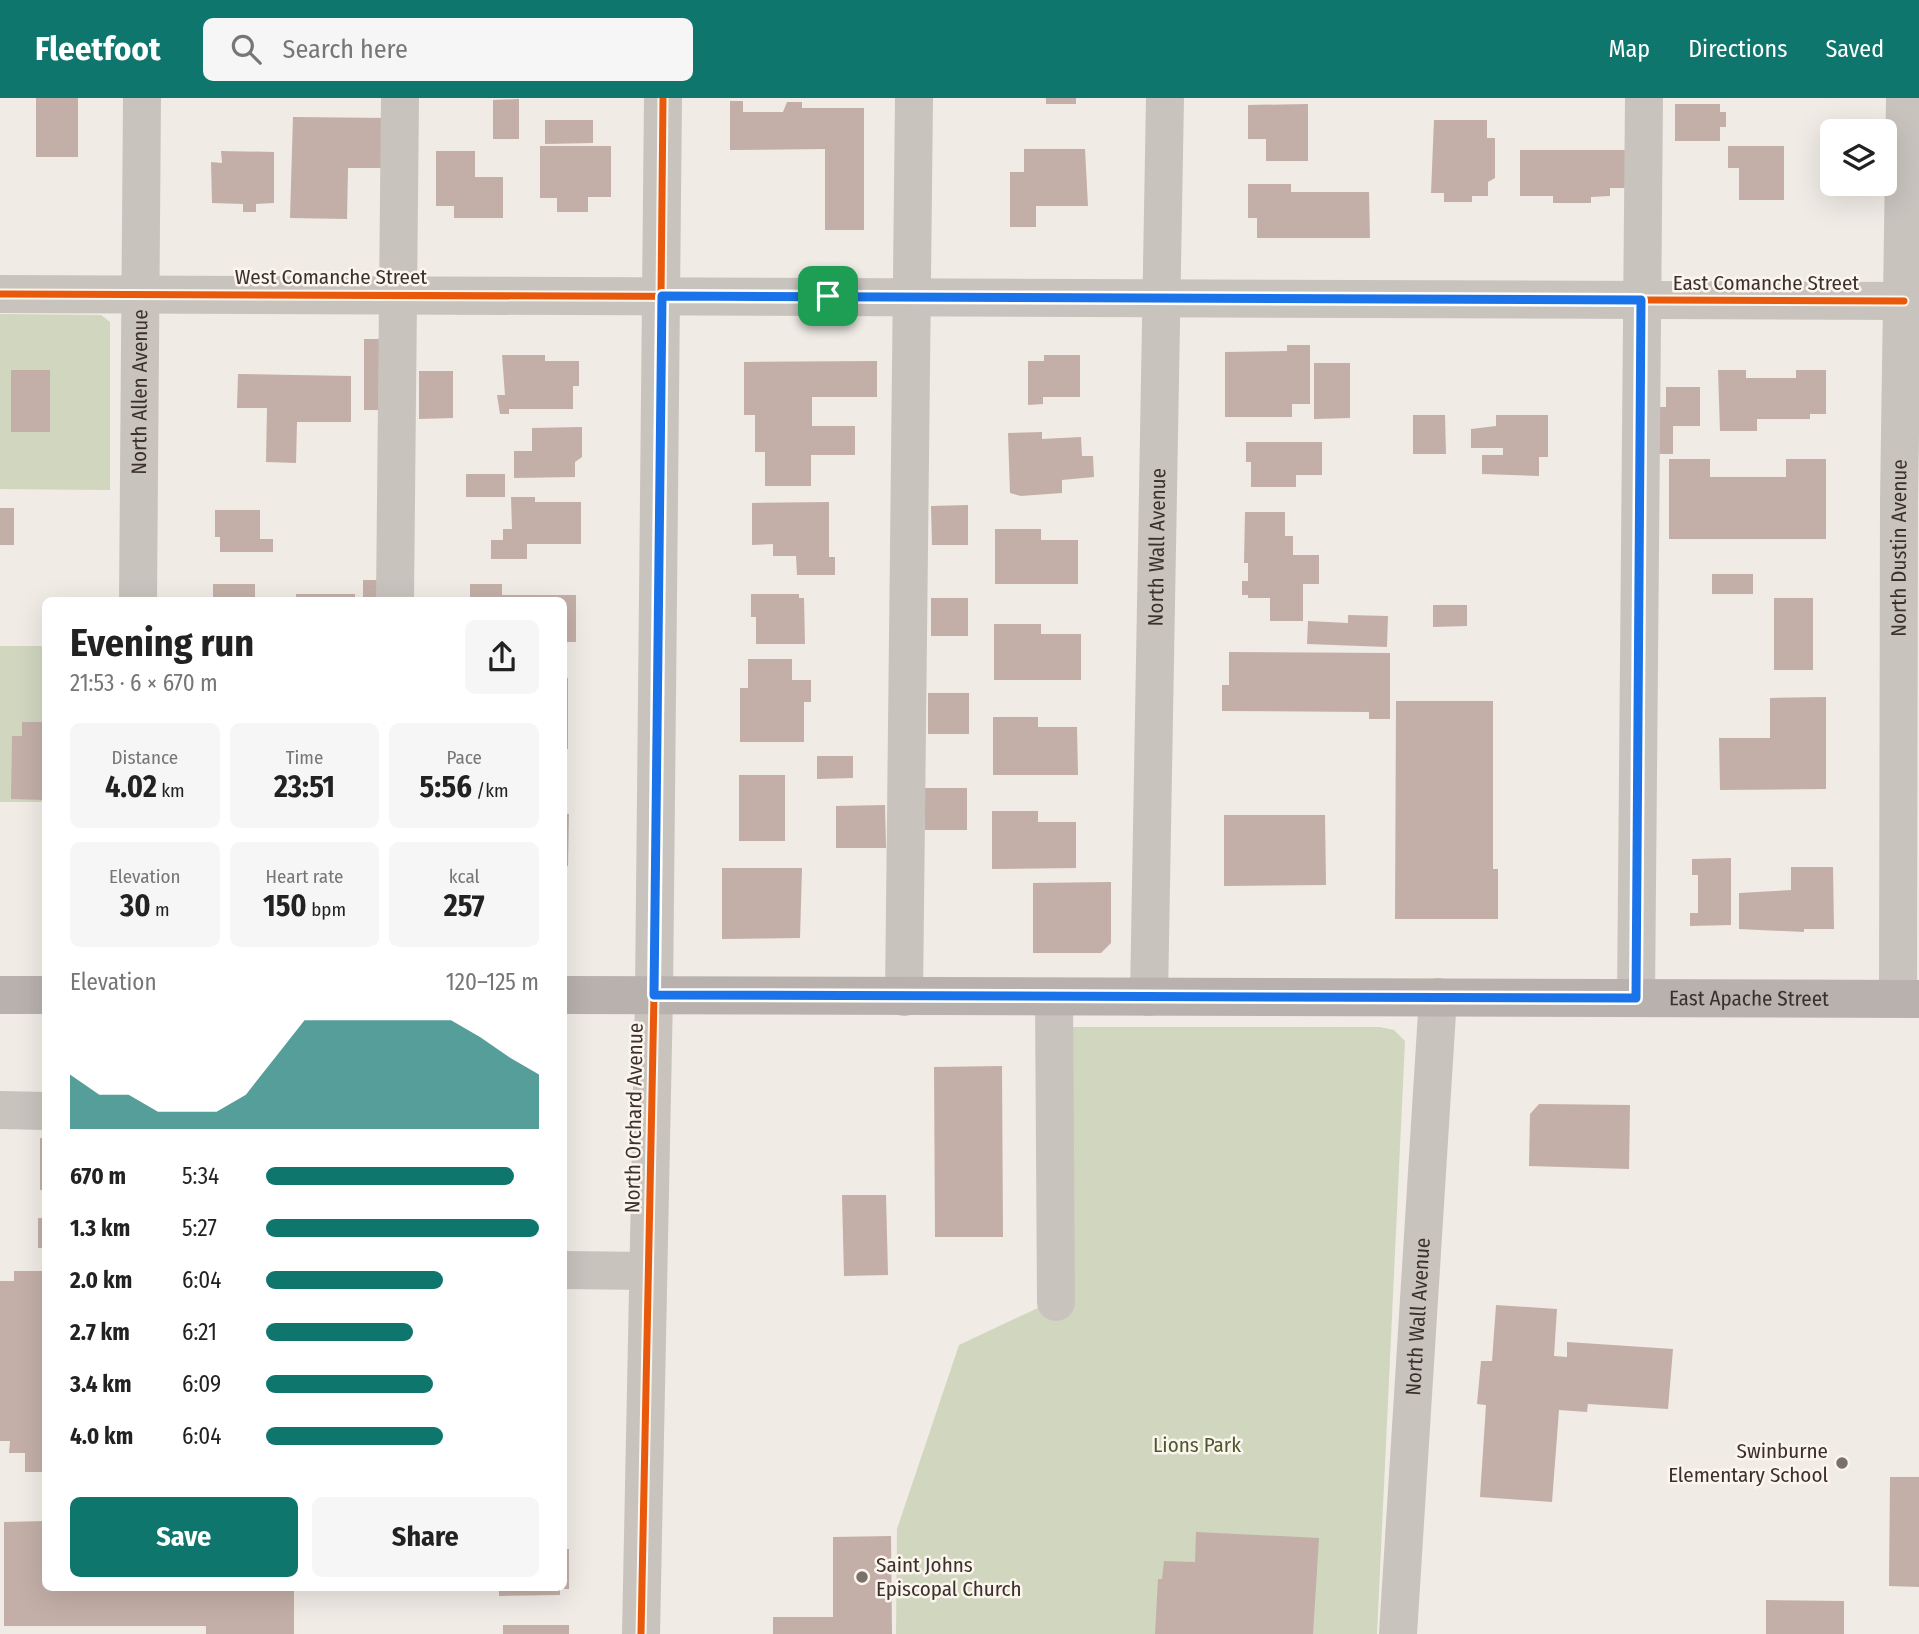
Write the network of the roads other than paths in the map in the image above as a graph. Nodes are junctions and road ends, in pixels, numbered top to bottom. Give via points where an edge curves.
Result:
1 (142, 98) edge
2 (400, 98) edge
3 (663, 98) edge
4 (914, 98) edge
5 (1165, 98) edge
6 (1644, 98) edge
7 (1905, 98) edge
8 (0, 294) edge
9 (139, 294) junction
10 (399, 295) junction
11 (662, 296) junction
12 (912, 296) junction
13 (1161, 297) junction
14 (1641, 300) junction
15 (1903, 301) junction
16 (1909, 502) edge
17 (138, 597) edge
18 (395, 597) edge
19 (0, 995) edge
20 (42, 995) edge
21 (567, 995) edge
22 (654, 995) junction
23 (904, 997) junction
24 (1054, 997) junction
25 (1149, 997) junction
26 (1438, 997) junction
27 (1636, 998) junction
28 (1908, 999) edge
29 (0, 1110) edge
30 (42, 1111) edge
31 (567, 1270) edge
32 (649, 1270) junction
33 (1056, 1302) dead end
34 (641, 1634) edge
35 (1398, 1634) edge

1 - 9 street, North Allen Avenue
2 - 10 street
3 - 11 street, North Orchard Avenue
4 - 12 street
5 - 13 street, North Wall Avenue
6 - 14 street
7 - 15 street, North Dustin Avenue
8 - 9 street, West Comanche Street
9 - 10 street, West Comanche Street
9 - 17 street, North Allen Avenue
10 - 11 street, West Comanche Street
10 - 18 street
11 - 12 street, East Comanche Street
11 - 22 street, North Orchard Avenue
12 - 13 street, East Comanche Street
12 - 23 street
13 - 14 street, East Comanche Street
13 - 25 street, North Wall Avenue
14 - 15 street, East Comanche Street
14 - 27 street
15 - 16 street, North Dustin Avenue
16 - 28 street, North Dustin Avenue
19 - 20 main road
21 - 22 main road, East Apache Street
22 - 23 main road, East Apache Street
22 - 32 street, North Orchard Avenue
23 - 24 main road, East Apache Street
24 - 25 main road, East Apache Street
24 - 33 street
25 - 26 main road, East Apache Street
26 - 27 main road, East Apache Street
26 - 35 street, North Wall Avenue
27 - 28 main road, East Apache Street
29 - 30 street
31 - 32 street
32 - 34 street, North Orchard Avenue

